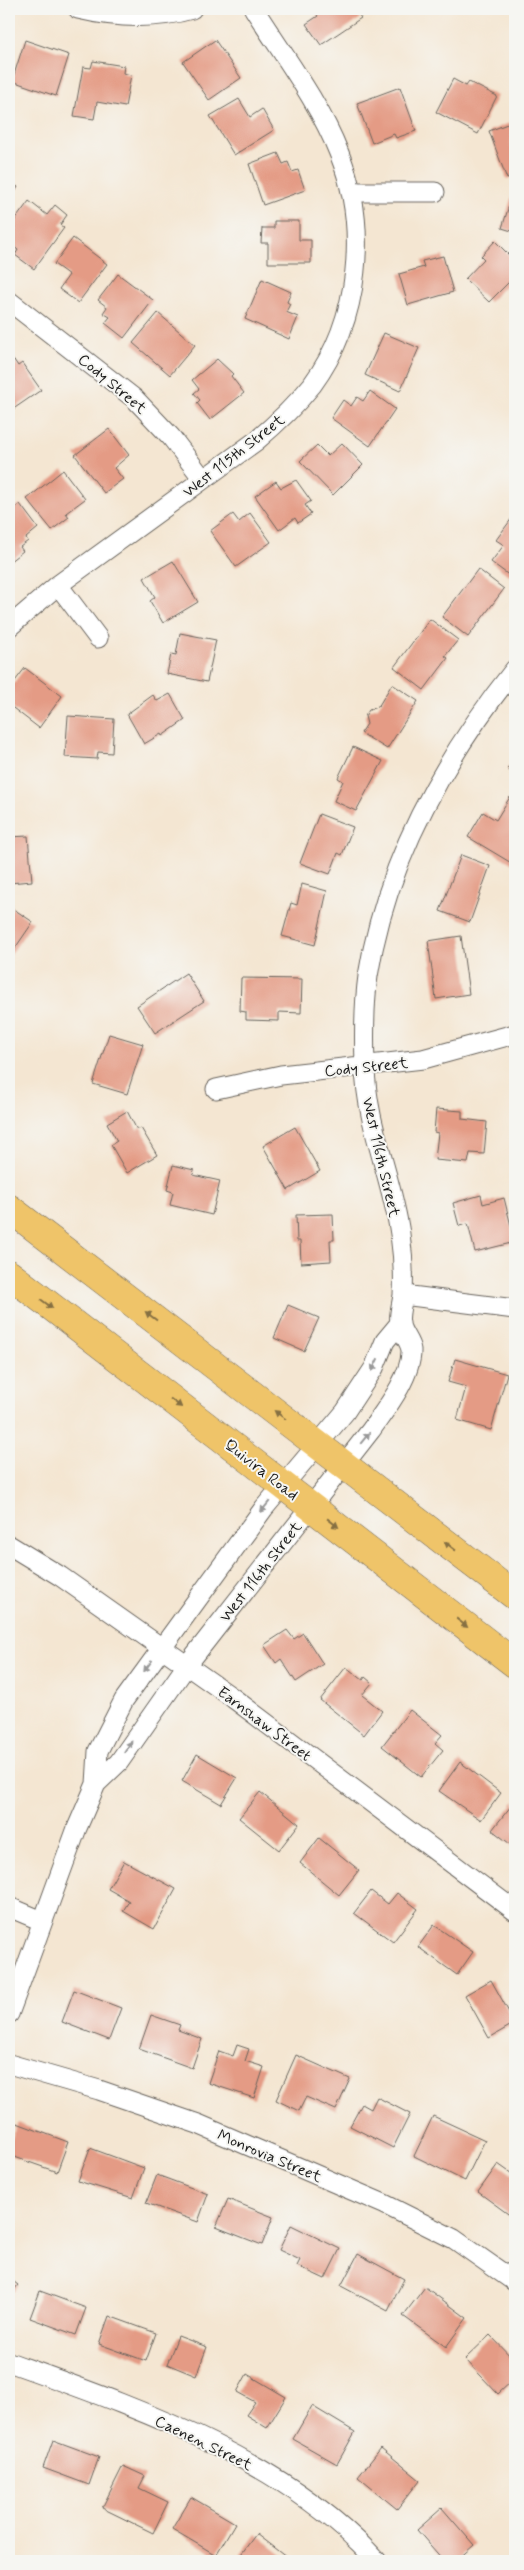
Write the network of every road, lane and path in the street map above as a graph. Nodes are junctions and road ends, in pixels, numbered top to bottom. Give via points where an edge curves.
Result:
1 (78, 9) edge
2 (192, 9) edge
3 (254, 9) edge
4 (351, 192) junction
5 (435, 192) dead end
6 (9, 301) edge
7 (203, 479) junction
8 (58, 585) junction
9 (9, 627) edge
10 (98, 638) dead end
11 (515, 668) edge
12 (515, 1034) edge
13 (365, 1066) junction
14 (216, 1089) dead end
15 (9, 1208) edge
16 (9, 1274) edge
17 (403, 1295) junction
18 (515, 1309) edge
19 (400, 1323) junction
20 (318, 1444) junction
21 (344, 1464) junction
22 (284, 1486) junction
23 (310, 1506) junction
24 (9, 1545) edge
25 (515, 1596) edge
26 (162, 1647) junction
27 (515, 1664) edge
28 (187, 1665) junction
29 (96, 1784) junction
30 (9, 1907) edge
31 (515, 1910) edge
32 (42, 1921) junction
33 (9, 2014) edge
34 (9, 2064) edge
35 (515, 2282) edge
36 (9, 2362) edge
37 (377, 2561) edge

1 - 2 street via 140,17
3 - 4 street, West 115th Street via 320,114 339,152
4 - 5 street
4 - 7 street, West 115th Street via 356,226 356,268 348,309 324,366 285,416
6 - 7 street, Cody Street via 135,399 171,437
7 - 8 street, West 115th Street
8 - 9 street, West 115th Street
8 - 10 street
11 - 13 street, West 116th Street via 459,745 419,817 395,876 368,975
12 - 13 street, Cody Street via 423,1060
13 - 14 street, Cody Street via 281,1075
13 - 17 street, West 116th Street via 367,1098 400,1233
20 -> 15 main road
16 -> 22 main road, Quivira Road
17 - 18 street
17 - 19 street, West 116th Street
19 -> 20 street, West 116th Street via 385,1341 374,1368 345,1412
21 -> 19 street, West 116th Street via 390,1403 407,1371 411,1350
20 - 21 main road
20 - 22 street, West 116th Street
21 - 23 street, West 116th Street
25 -> 21 main road
22 - 23 main road, Quivira Road
22 -> 26 street, West 116th Street via 264,1508
23 -> 27 main road, Quivira Road
23 - 28 street, West 116th Street
24 - 26 street, Earnshaw Street
26 - 28 street, Earnshaw Street
26 -> 29 street, West 116th Street via 124,1700 98,1751
29 -> 28 street, West 116th Street via 119,1762
28 - 31 street, Earnshaw Street
29 - 32 street, West 116th Street
30 - 32 street
32 - 33 street, West 116th Street
34 - 35 street, Monrovia Street via 99,2090 216,2131 393,2208 454,2239
36 - 37 street, Caenen Street via 100,2395 200,2437 269,2474 318,2508

